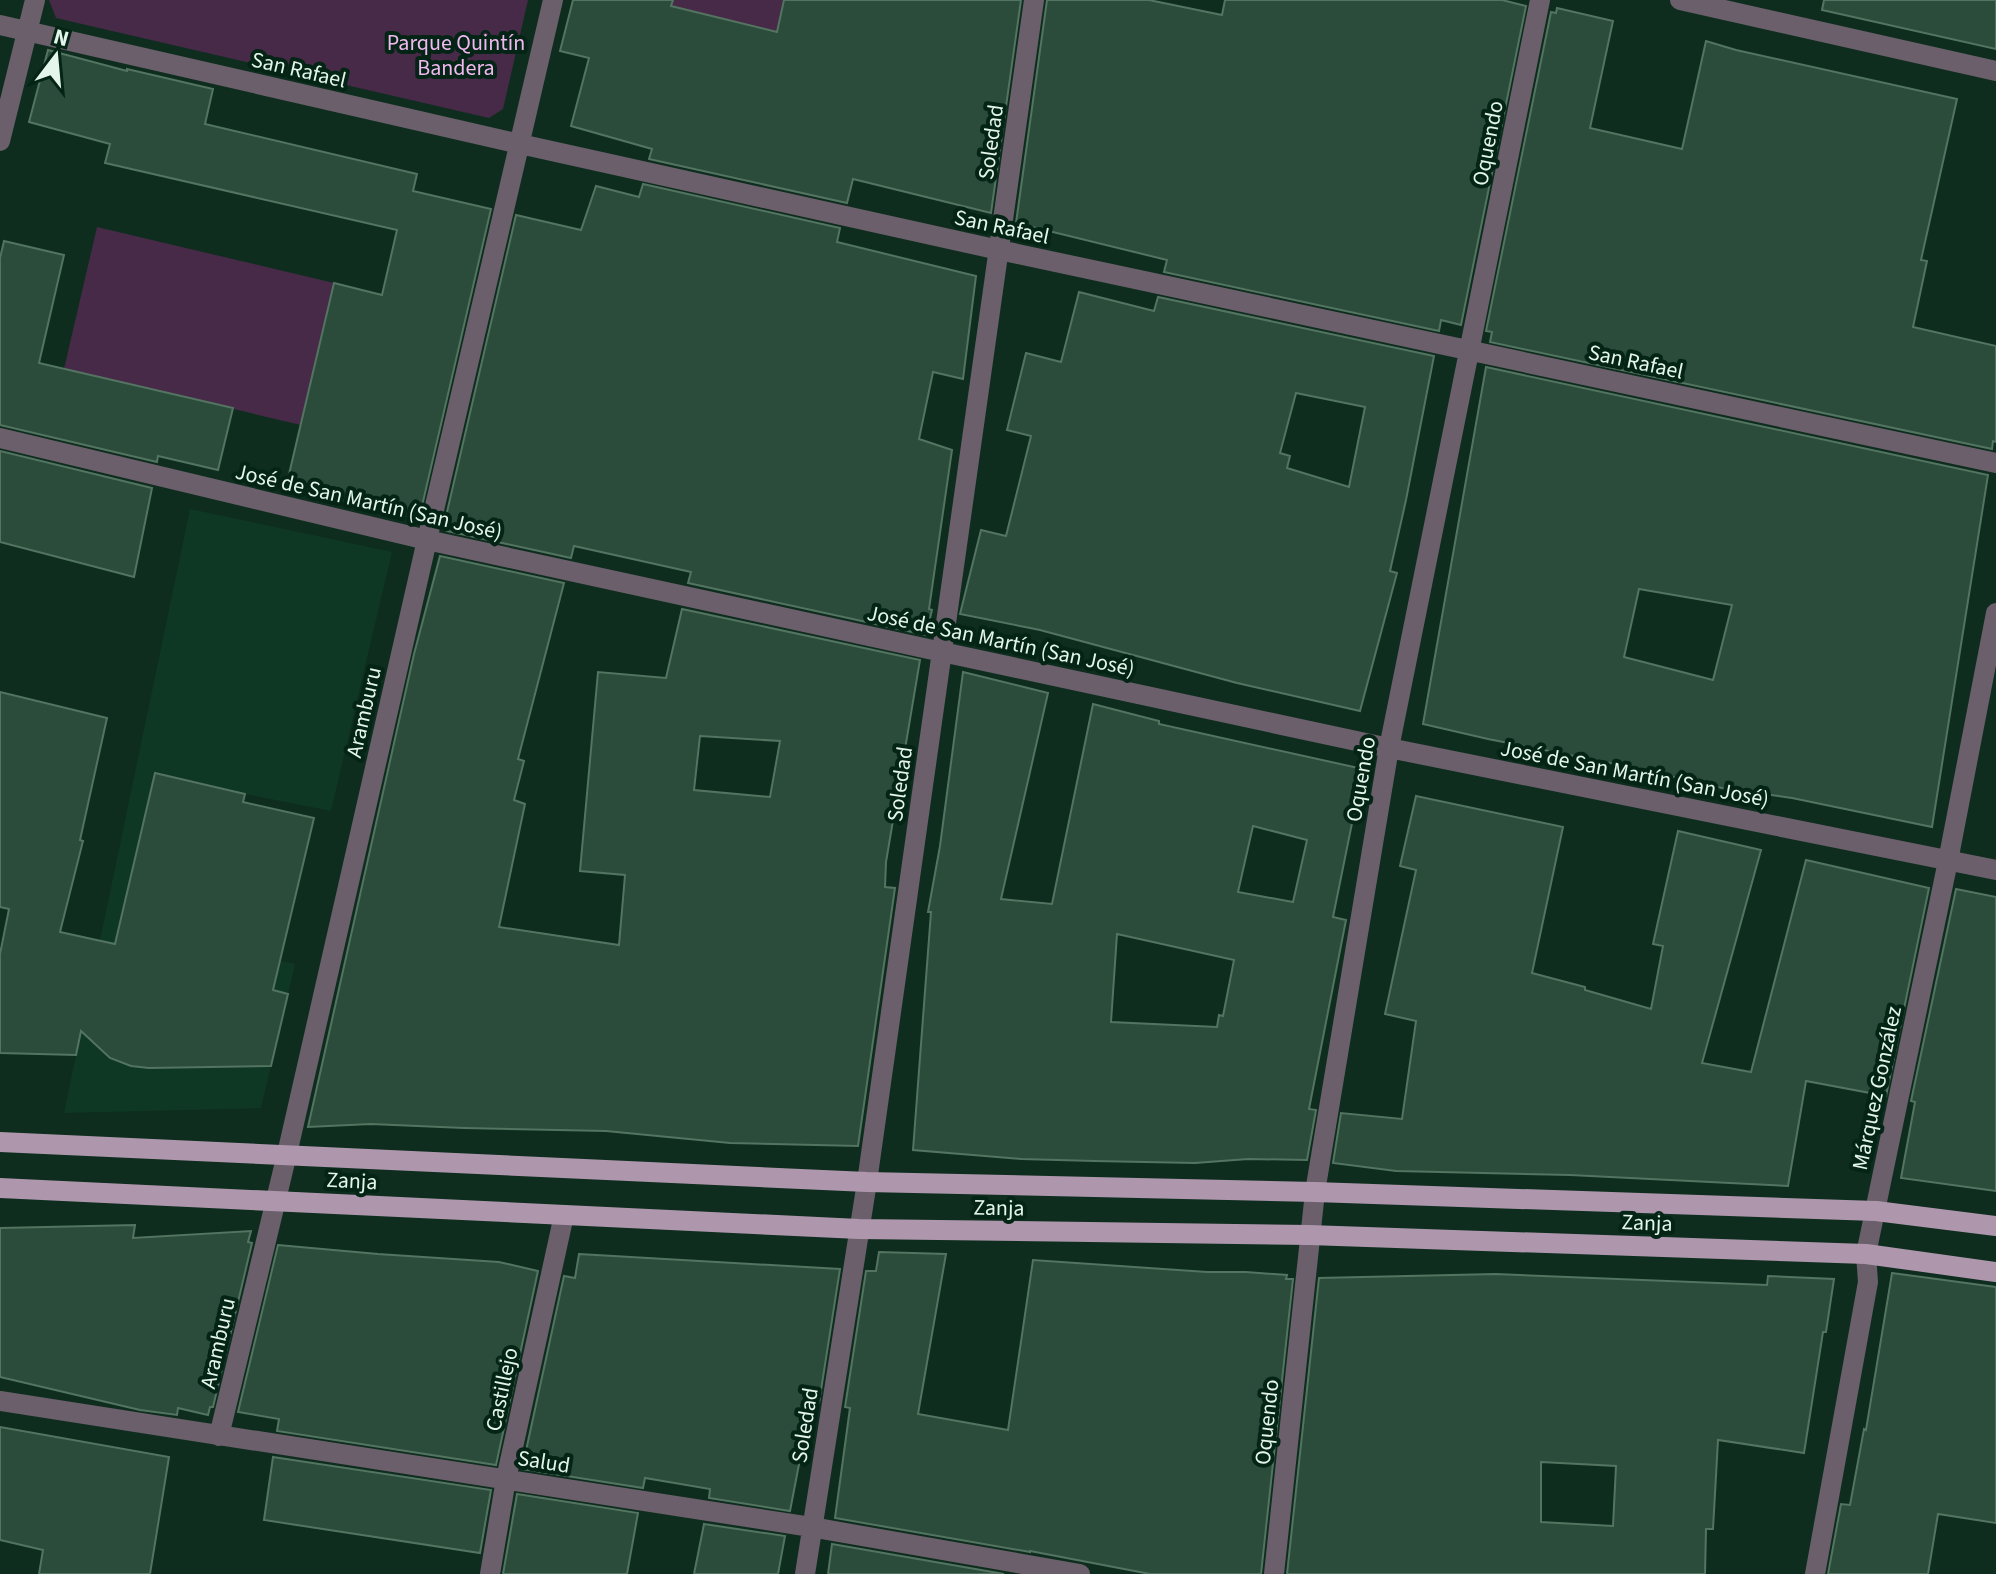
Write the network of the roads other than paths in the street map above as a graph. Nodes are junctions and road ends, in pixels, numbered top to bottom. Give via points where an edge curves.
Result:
1 (35, 0) edge
2 (553, 0) edge
3 (1034, 0) edge
4 (1540, 0) edge
5 (1680, 0) edge
6 (0, 25) edge
7 (28, 32) junction
8 (1996, 71) edge
9 (0, 141) edge
10 (520, 144) junction
11 (999, 250) junction
12 (1470, 350) junction
13 (0, 438) edge
14 (1996, 463) edge
15 (427, 540) junction
16 (1996, 613) edge
17 (942, 652) junction
18 (1389, 748) junction
19 (1948, 861) junction
20 (1996, 870) edge
21 (0, 1142) edge
22 (287, 1154) junction
23 (867, 1182) junction
24 (0, 1188) edge
25 (1315, 1192) junction
26 (276, 1200) junction
27 (1876, 1211) junction
28 (564, 1215) junction
29 (1996, 1226) edge
30 (859, 1229) junction
31 (1309, 1235) junction
32 (1866, 1254) junction
33 (1996, 1272) edge
34 (0, 1401) edge
35 (219, 1436) junction
36 (506, 1479) junction
37 (811, 1527) junction
38 (490, 1574) edge
39 (805, 1574) edge
40 (1080, 1574) edge
41 (1274, 1574) edge
42 (1815, 1574) edge

1 - 7 street
2 - 10 street, Aramburu
3 - 11 street, Soledad
4 - 12 street, Oquendo
5 - 8 street
6 - 7 street, San Rafael
7 - 9 street
7 - 10 street, San Rafael
10 - 11 street, San Rafael
10 - 15 street, Aramburu
11 - 12 street, San Rafael
11 - 17 street, Soledad
12 - 14 street, San Rafael
12 - 18 street, Oquendo
13 - 15 street, José de San Martín (San José)
15 - 17 street, José de San Martín (San José)
15 - 22 street, Aramburu
16 - 19 street, Márquez González
17 - 18 street, José de San Martín (San José)
17 - 23 street, Soledad
18 - 19 street, José de San Martín (San José)
18 - 25 street, Oquendo
19 - 20 street, José de San Martín (San José)
19 - 27 street, Márquez González
21 - 22 main road, Zanja
22 - 23 main road, Zanja
22 - 26 street, Aramburu
23 - 25 main road, Zanja
23 - 30 street, Soledad
24 - 26 main road, Zanja
25 - 27 main road, Zanja
25 - 31 street, Oquendo
26 - 28 main road, Zanja
26 - 35 street, Aramburu
27 - 29 main road, Zanja
27 - 32 street, Márquez González
28 - 30 main road, Zanja
28 - 36 street, Castillejo
30 - 31 main road, Zanja
30 - 37 street, Soledad
31 - 32 main road, Zanja
31 - 41 street, Oquendo
32 - 33 main road, Zanja
32 - 42 street, Márquez González via 1868,1282
34 - 35 street, Salud
35 - 36 street, Salud
36 - 37 street, Salud
36 - 38 street, Castillejo
37 - 39 street, Soledad
37 - 40 street, Salud

